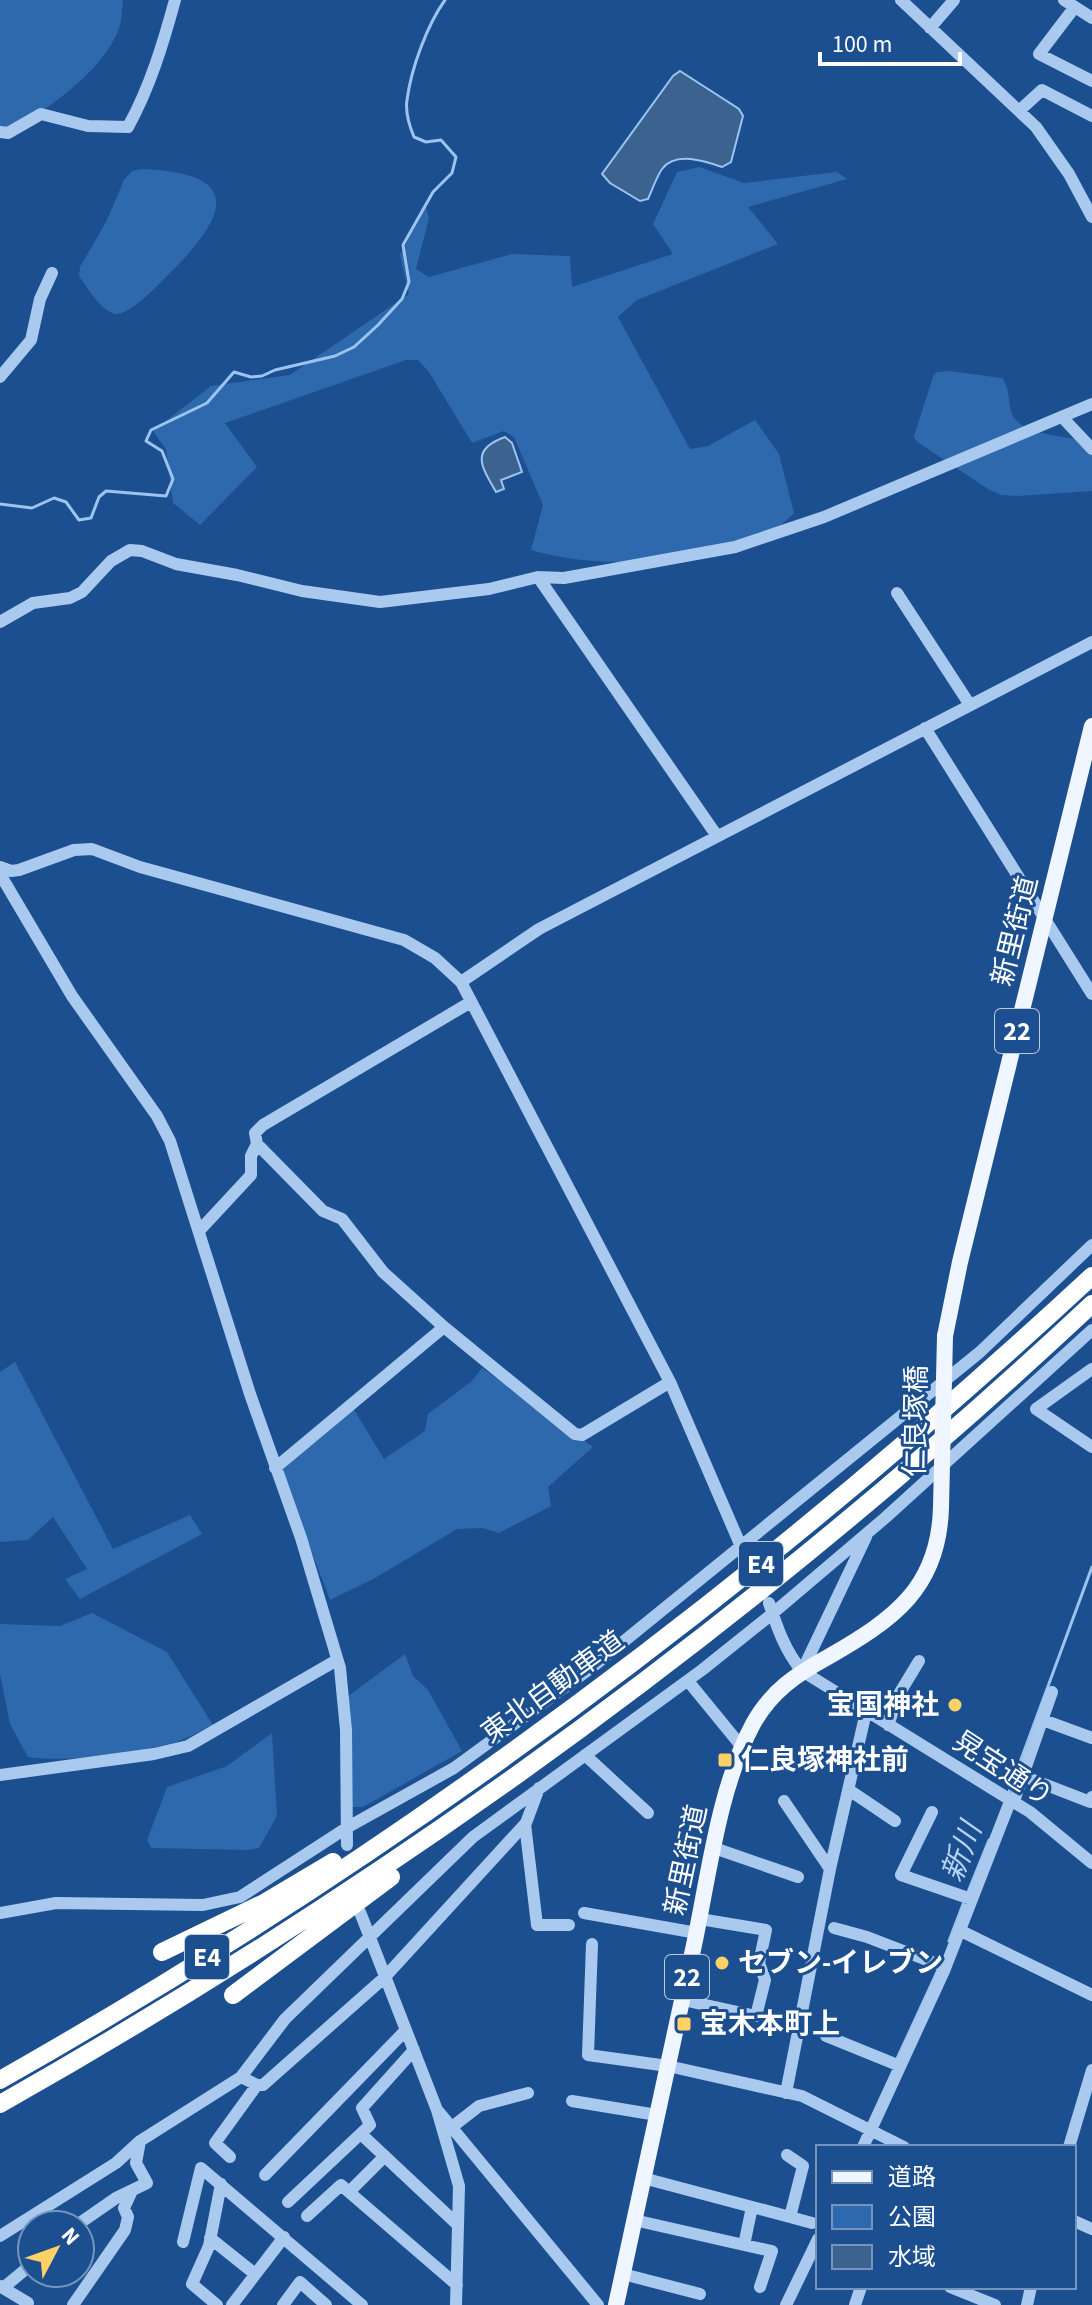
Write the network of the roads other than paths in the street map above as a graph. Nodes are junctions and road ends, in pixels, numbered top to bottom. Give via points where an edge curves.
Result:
1 (175, 0) edge
2 (901, 0) edge
3 (954, 0) edge
4 (1069, 4) edge
5 (1092, 18) edge
6 (930, 28) junction
7 (1092, 81) edge
8 (1020, 110) junction
9 (1092, 116) edge
10 (0, 132) edge
11 (1092, 217) edge
12 (52, 273) dead end
13 (0, 377) edge
14 (1092, 404) edge
15 (1062, 417) junction
16 (1092, 449) edge
17 (538, 577) junction
18 (897, 593) dead end
19 (0, 622) edge
20 (1092, 642) edge
21 (970, 705) junction
22 (1092, 726) edge
23 (925, 728) junction
24 (717, 836) junction
25 (0, 867) edge
26 (0, 874) edge
27 (1045, 919) junction
28 (461, 982) junction
29 (1092, 994) edge
30 (471, 1002) junction
31 (257, 1144) junction
32 (199, 1231) junction
33 (1092, 1245) edge
34 (1092, 1276) edge
35 (1092, 1304) edge
36 (444, 1327) junction
37 (1088, 1334) edge
38 (945, 1336) joint
39 (1092, 1350) edge
40 (1092, 1369) edge
41 (670, 1382) junction
42 (1092, 1447) edge
43 (275, 1468) junction
44 (941, 1507) joint
45 (870, 1531) junction
46 (744, 1552) junction
47 (770, 1608) junction
48 (337, 1660) junction
49 (919, 1661) dead end
50 (802, 1671) junction
51 (688, 1681) junction
52 (1052, 1692) dead end
53 (866, 1712) junction
54 (1043, 1720) junction
55 (888, 1725) junction
56 (1092, 1738) edge
57 (742, 1747) junction
58 (585, 1755) junction
59 (0, 1775) edge
60 (1023, 1776) junction
61 (502, 1786) junction
62 (539, 1788) junction
63 (849, 1790) junction
64 (1092, 1797) edge
65 (1012, 1800) junction
66 (784, 1801) dead end
67 (932, 1812) dead end
68 (648, 1813) dead end
69 (895, 1821) dead end
70 (525, 1824) junction
71 (408, 1826) junction
72 (348, 1827) junction
73 (347, 1845) dead end
74 (714, 1848) junction
75 (1092, 1863) edge
76 (830, 1869) junction
77 (798, 1877) dead end
78 (971, 1899) junction
79 (360, 1912) dead end
80 (0, 1913) edge
81 (584, 1913) dead end
82 (569, 1925) dead end
83 (698, 1926) junction
84 (834, 1928) dead end
85 (959, 1930) junction
86 (368, 1937) junction
87 (592, 1944) dead end
88 (162, 1952) dead end
89 (945, 1967) junction
90 (384, 1978) junction
91 (233, 1995) dead end
92 (1092, 1995) edge
93 (683, 2000) junction
94 (406, 2030) junction
95 (826, 2036) dead end
96 (414, 2050) junction
97 (668, 2066) junction
98 (900, 2066) junction
99 (1092, 2070) edge
100 (241, 2077) junction
101 (0, 2080) edge
102 (257, 2085) junction
103 (528, 2093) dead end
104 (786, 2093) junction
105 (572, 2101) dead end
106 (0, 2104) edge
107 (437, 2110) junction
108 (657, 2115) junction
109 (452, 2127) junction
110 (866, 2129) junction
111 (361, 2134) junction
112 (140, 2141) junction
113 (863, 2145) edge
114 (900, 2145) edge
115 (1070, 2145) edge
116 (787, 2155) dead end
117 (385, 2156) junction
118 (230, 2157) dead end
119 (265, 2175) dead end
120 (643, 2178) junction
121 (221, 2184) junction
122 (349, 2192) junction
123 (131, 2193) junction
124 (288, 2202) dead end
125 (752, 2207) junction
126 (96, 2212) edge
127 (307, 2216) dead end
128 (790, 2217) junction
129 (634, 2220) junction
130 (812, 2223) dead end
131 (458, 2225) junction
132 (0, 2236) edge
133 (284, 2237) junction
134 (210, 2238) junction
135 (183, 2242) dead end
136 (816, 2243) edge
137 (744, 2245) junction
138 (255, 2274) junction
139 (623, 2274) junction
140 (457, 2285) junction
141 (2, 2287) edge
142 (760, 2287) dead end
143 (955, 2289) edge
144 (700, 2294) dead end
145 (27, 2305) edge
146 (73, 2305) edge
147 (217, 2305) edge
148 (232, 2305) edge
149 (283, 2305) edge
150 (326, 2305) edge
151 (362, 2305) edge
152 (456, 2305) edge
153 (598, 2305) edge
154 (616, 2305) edge
155 (786, 2305) edge
156 (995, 2305) edge

1 - 10 street via 163,44 128,127 88,126 41,114 8,133
2 - 6 street
3 - 6 street
4 - 5 street
4 - 7 street via 1039,54
6 - 8 street
8 - 9 street via 1042,90
8 - 11 street via 1051,147
12 - 13 street via 31,340
14 - 15 street
15 - 16 street
15 - 17 street via 824,517 735,547 564,578
17 - 19 street via 489,589 380,602 302,591 130,550 111,561 82,592 33,603
17 - 24 street
18 - 21 street
20 - 21 street
21 - 23 street
22 - 27 main road, 新里街道 / 22
23 - 24 street
23 - 27 street
24 - 28 street via 539,929
25 - 28 street via 19,870 74,850 92,849 404,940
26 - 32 street via 72,996 157,1116
27 - 29 street
27 - 38 main road, 新里街道 / 22
28 - 30 street
30 - 31 street via 263,1125 255,1133
30 - 41 street
31 - 32 street via 251,1175
31 - 36 street via 323,1211 342,1219 383,1272
32 - 43 street
33 - 46 street via 980,1352
34 - 71 highway, 東北自動車道 / E4 via 928,1424 752,1571 557,1721
35 - 61 highway, 東北自動車道 / E4 via 838,1529 675,1659
36 - 41 street via 575,1434 582,1435
36 - 43 street
37 - 39 street
37 - 45 street
38 - 44 main road, 仁良塚橋 / 22, bridge
40 - 42 street via 1036,1409
41 - 46 street
43 - 48 street
44 - 50 main road, 新里街道 / 22 via 936,1552 917,1588 880,1624
45 - 47 street
45 - 50 street
46 - 72 street via 454,1768
47 - 50 street
47 - 51 street
48 - 59 street via 188,1746
48 - 72 street via 346,1730
49 - 55 street
50 - 53 street, 晃宝通り
50 - 57 main road, 新里街道 / 22 via 766,1703
51 - 57 street
51 - 58 street
52 - 54 street
53 - 55 street, 晃宝通り
53 - 63 street
54 - 56 street
54 - 60 street
55 - 65 street, 晃宝通り
57 - 74 main road, 新里街道 / 22
58 - 62 street
58 - 68 street
60 - 64 street via 1090,1802
60 - 65 street
61 - 91 highway via 429,1849
61 - 106 highway, 東北自動車道 / E4 via 250,1955
62 - 70 street
62 - 86 street via 473,1837
63 - 69 street
63 - 76 street
65 - 75 street, 晃宝通り
65 - 78 street
66 - 76 street
67 - 78 street via 901,1875
70 - 82 street via 537,1925
70 - 90 street
71 - 88 highway
71 - 101 highway, 東北自動車道 / E4 via 239,1937
72 - 73 street
72 - 80 street via 240,1897 203,1905 56,1903
74 - 77 street
74 - 83 main road, 新里街道 / 22
76 - 104 street
78 - 85 street
79 - 86 street
81 - 83 street
83 - 93 main road, 新里街道 / 22
83 - 93 street via 766,1930 759,1963 765,1980 756,2016
84 - 89 street
85 - 89 street
85 - 92 street
86 - 90 street
86 - 100 street via 285,2019
87 - 97 street via 588,2055
89 - 98 street
90 - 94 street
90 - 102 street
93 - 97 main road, 新里街道 / 22
94 - 96 street
94 - 119 street
95 - 98 street
96 - 107 street
96 - 111 street via 362,2108 370,2125
97 - 104 street
97 - 108 main road, 新里街道 / 22
98 - 110 street
99 - 115 street
100 - 102 street
100 - 112 street
102 - 118 street via 215,2143
103 - 109 street via 479,2106
104 - 110 street via 816,2102
105 - 108 street
107 - 109 street
107 - 131 street via 459,2186
108 - 120 main road, 新里街道 / 22
109 - 153 street
110 - 113 street
110 - 114 street
111 - 117 street
111 - 124 street
112 - 123 street via 136,2163 147,2183
112 - 132 street via 116,2163
116 - 128 street via 803,2166
117 - 122 street
117 - 131 street
120 - 125 street
120 - 129 main road, 新里街道 / 22
121 - 133 street
121 - 134 street
121 - 135 street via 201,2168
122 - 127 street via 341,2185
122 - 140 street
123 - 126 street
123 - 146 street via 124,2208 125,2230
125 - 128 street
125 - 137 street
128 - 130 street
129 - 137 street
129 - 139 main road, 新里街道 / 22
131 - 140 street
133 - 138 street
133 - 151 street
134 - 138 street
134 - 147 street via 192,2284
136 - 155 street
137 - 142 street via 772,2251
138 - 148 street
139 - 144 street
139 - 154 main road, 新里街道 / 22
140 - 152 street
141 - 145 street
143 - 156 street
149 - 150 street via 300,2282

